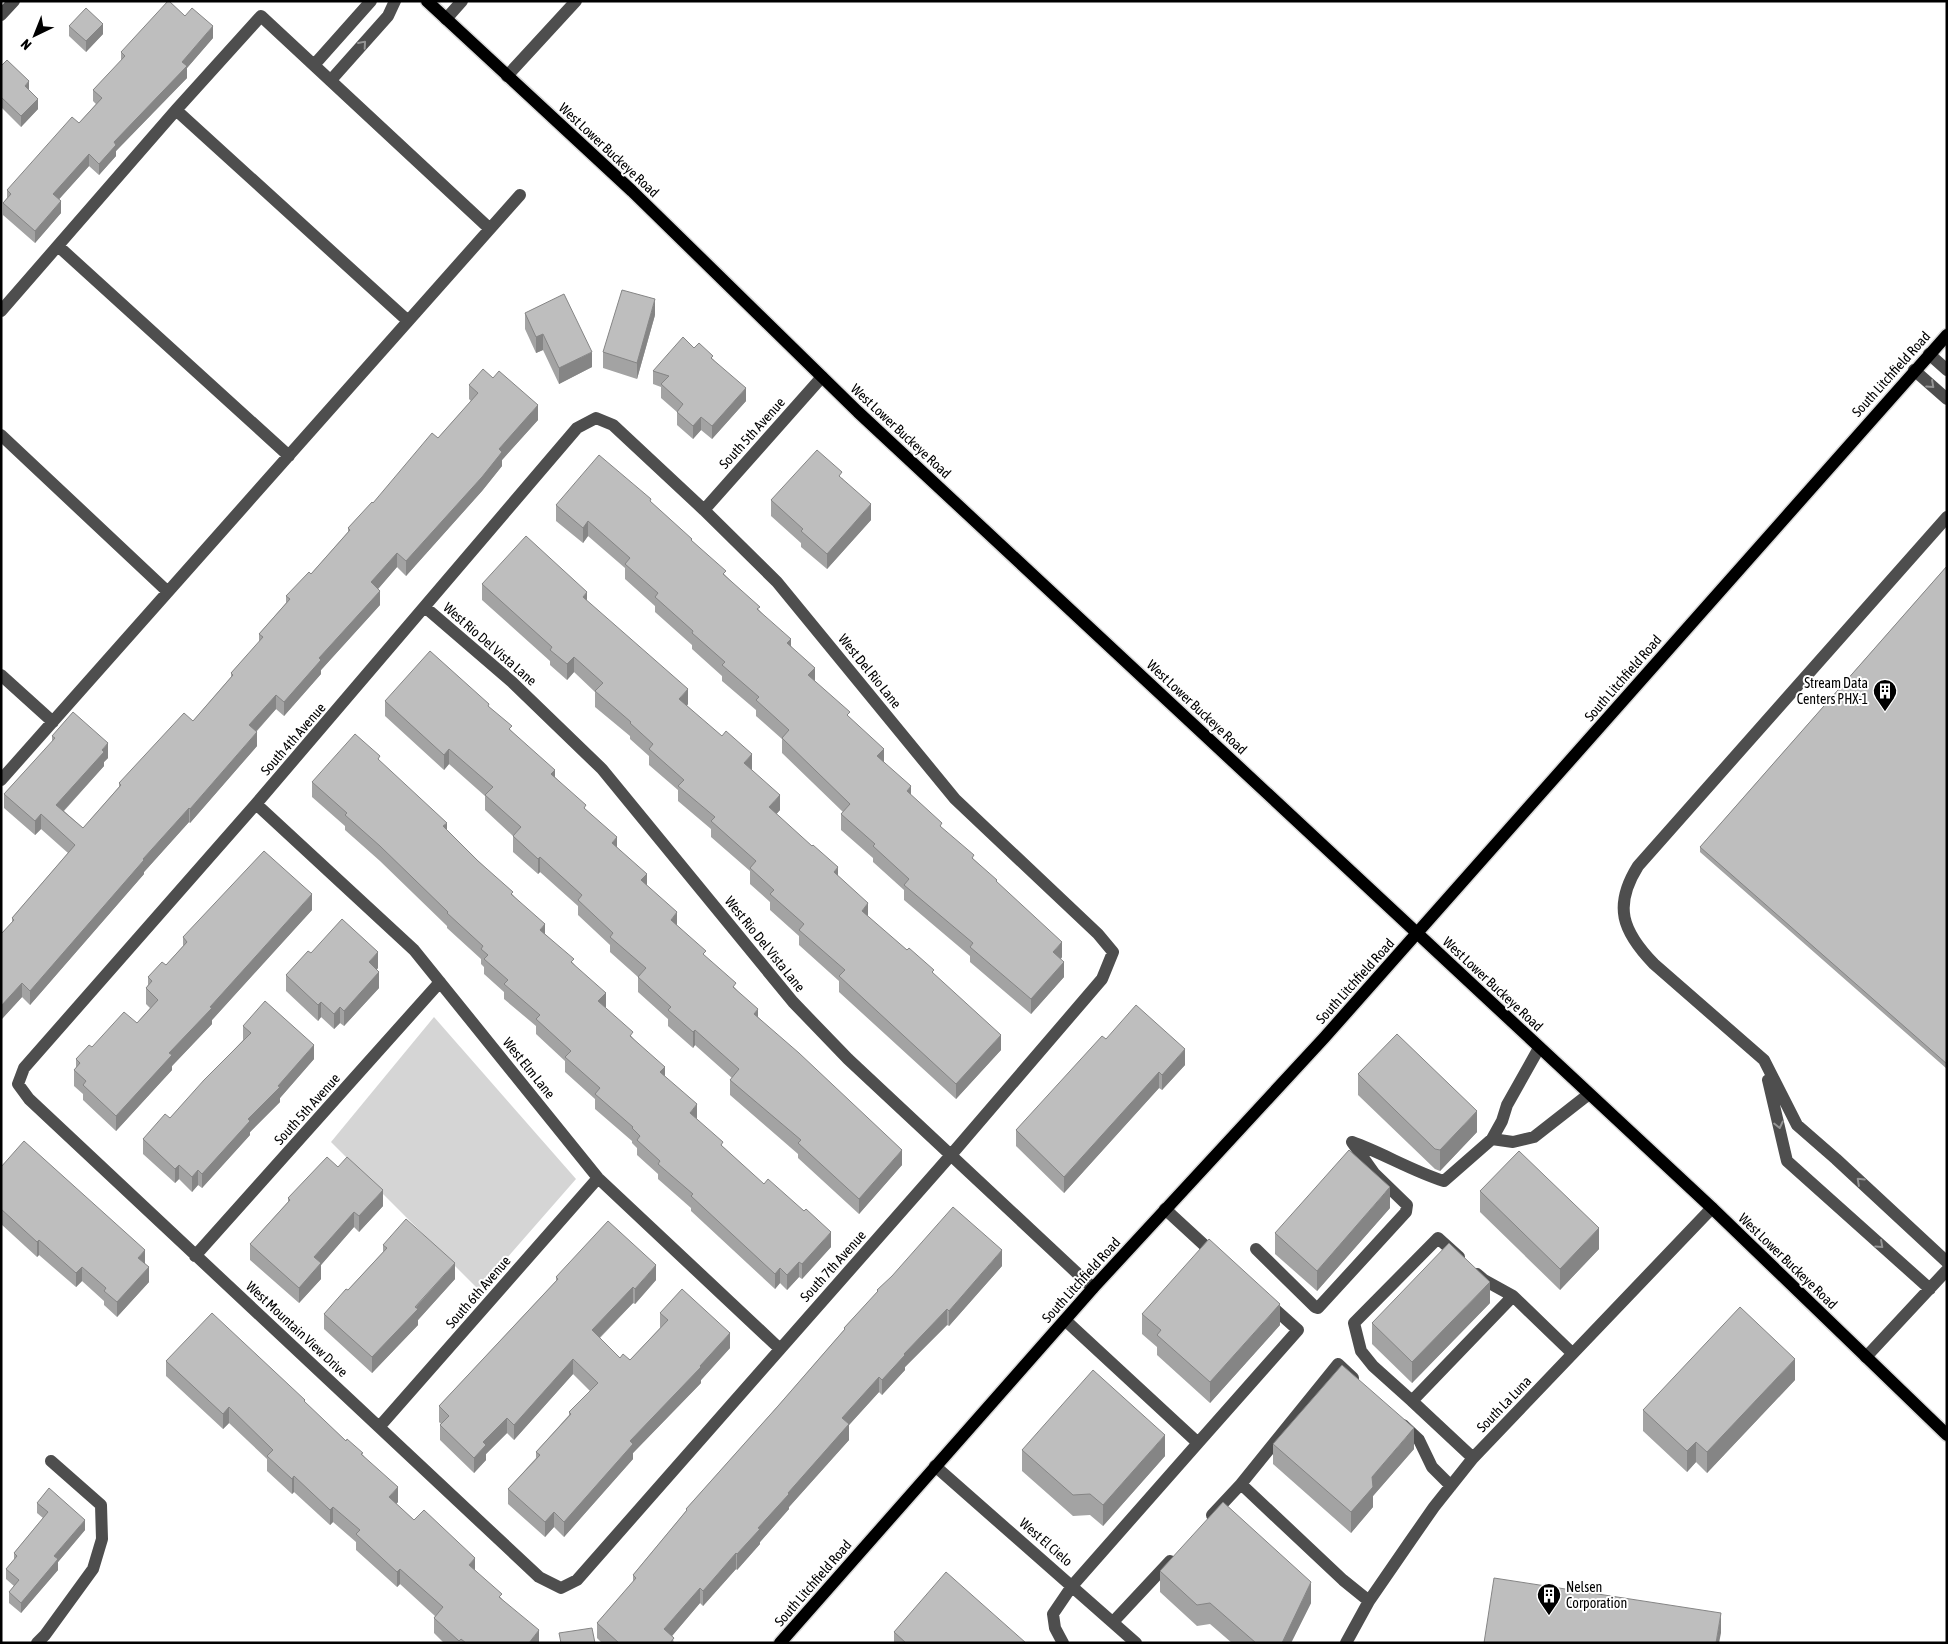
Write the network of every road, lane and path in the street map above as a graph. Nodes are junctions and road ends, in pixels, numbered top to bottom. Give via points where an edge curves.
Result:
1 (14, 1) edge
2 (371, 1) edge
3 (395, 1) edge
4 (426, 1) edge
5 (462, 1) edge
6 (576, 1) edge
7 (1, 15) edge
8 (446, 19) junction
9 (314, 64) junction
10 (507, 76) junction
11 (331, 80) junction
12 (176, 110) junction
13 (520, 195) dead end
14 (490, 229) junction
15 (58, 246) junction
16 (1, 311) edge
17 (408, 322) junction
18 (1947, 335) edge
19 (1929, 354) junction
20 (1914, 370) junction
21 (1947, 370) edge
22 (822, 377) junction
23 (1947, 399) edge
24 (596, 418) joint
25 (1, 435) edge
26 (289, 456) junction
27 (704, 510) junction
28 (1947, 517) edge
29 (168, 592) junction
30 (426, 608) junction
31 (1, 675) edge
32 (52, 722) junction
33 (1, 780) edge
34 (256, 804) junction
35 (1417, 934) junction
36 (1113, 952) joint
37 (440, 982) junction
38 (1539, 1048) junction
39 (1764, 1060) junction
40 (18, 1084) joint
41 (1589, 1094) junction
42 (1492, 1139) junction
43 (951, 1155) junction
44 (598, 1178) junction
45 (1712, 1208) junction
46 (1165, 1209) junction
47 (1256, 1250) dead end
48 (195, 1256) junction
49 (1947, 1262) edge
50 (1224, 1263) edge
51 (1947, 1270) edge
52 (1094, 1288) junction
53 (1930, 1289) junction
54 (1261, 1296) edge
55 (1513, 1296) junction
56 (1065, 1320) junction
57 (780, 1349) junction
58 (1572, 1353) junction
59 (1866, 1358) junction
60 (1365, 1390) edge
61 (1412, 1401) junction
62 (1392, 1414) edge
63 (380, 1426) junction
64 (1947, 1435) edge
65 (1198, 1443) junction
66 (1474, 1458) junction
67 (51, 1461) dead end
68 (935, 1466) junction
69 (1241, 1484) junction
70 (1451, 1486) junction
71 (1200, 1528) edge
72 (1180, 1550) edge
73 (1072, 1586) junction
74 (561, 1588) joint
75 (1369, 1601) junction
76 (1113, 1622) junction
77 (37, 1643) edge
78 (780, 1643) edge
79 (1063, 1643) edge
80 (1136, 1643) edge
81 (1346, 1643) edge

1 - 7 street
2 - 9 street
11 -> 3 street via 388,16
4 - 8 main road, West Lower Buckeye Road
5 - 8 street
6 - 10 street
8 - 10 main road, West Lower Buckeye Road
9 - 11 street
9 - 12 street via 261,16
10 - 22 main road, West Lower Buckeye Road via 632,191
11 - 14 street
12 - 15 street
12 - 17 street
13 - 14 street
14 - 17 street
15 - 16 street
15 - 26 street
17 - 26 street
18 - 19 main road, South Litchfield Road
19 - 20 main road, South Litchfield Road
19 - 21 street
20 -> 23 street
20 - 35 main road, South Litchfield Road
22 - 27 street, South 5th Avenue
22 - 35 main road, West Lower Buckeye Road
24 - 27 street, West Del Rio Lane via 613,425
24 - 30 street, South 4th Avenue via 577,428
25 - 29 street
26 - 29 street
27 - 36 street, West Del Rio Lane via 777,582 955,799
28 - 39 street via 1638,866 1624,895 1626,921 1640,950
29 - 32 street
30 - 34 street, South 4th Avenue
30 - 43 street, West Rio Del Vista Lane via 512,682 602,769 793,1002 848,1059
31 - 32 street
32 - 33 street
34 - 37 street, West Elm Lane via 414,950
34 - 40 street, South 4th Avenue via 24,1068
35 - 38 main road, West Lower Buckeye Road
35 - 46 main road, South Litchfield Road
36 - 43 street, South 7th Avenue via 1102,979
37 - 44 street, West Elm Lane
37 - 48 street, South 5th Avenue
38 - 41 main road, West Lower Buckeye Road
38 - 42 street
49 -> 39 street via 1797,1125
39 -> 53 street via 1787,1161
40 - 48 street, West Mountain View Drive via 29,1099
41 - 42 street via 1534,1136 1513,1142
41 - 45 main road, West Lower Buckeye Road
42 - 47 street via 1444,1181 1352,1142 1374,1173 1408,1209 1318,1308
43 - 52 street, West Rio Del Vista Lane
43 - 57 street, South 7th Avenue
44 - 57 street, West Elm Lane
44 - 63 street, South 6th Avenue
45 - 58 street, South La Luna
45 - 59 main road, West Lower Buckeye Road
46 - 50 street
46 - 52 main road, South Litchfield Road
48 - 63 street, West Mountain View Drive
51 - 53 street
52 - 56 main road, South Litchfield Road
53 - 59 street
54 - 65 street via 1298,1330
55 - 58 street
55 - 61 street
55 - 61 street via 1484,1280 1438,1238 1354,1323 1361,1351
56 - 65 street
56 - 68 main road, South Litchfield Road
57 - 74 street, South 7th Avenue via 577,1580
58 - 66 street, South La Luna
59 - 64 main road, West Lower Buckeye Road
60 - 69 street via 1338,1364
61 - 66 street
62 - 70 street via 1419,1440 1432,1467
63 - 74 street, West Mountain View Drive via 539,1577
65 - 73 street
66 - 70 street, South La Luna
67 - 77 street via 102,1505 102,1539 93,1568
68 - 73 street, West El Cielo
68 - 78 main road, South Litchfield Road
69 - 71 street
69 - 75 street
70 - 75 street, South La Luna
72 - 76 street
73 - 76 street, West El Cielo
73 - 79 street via 1053,1614 1055,1628
75 - 81 street, South La Luna
76 - 80 street, West El Cielo

